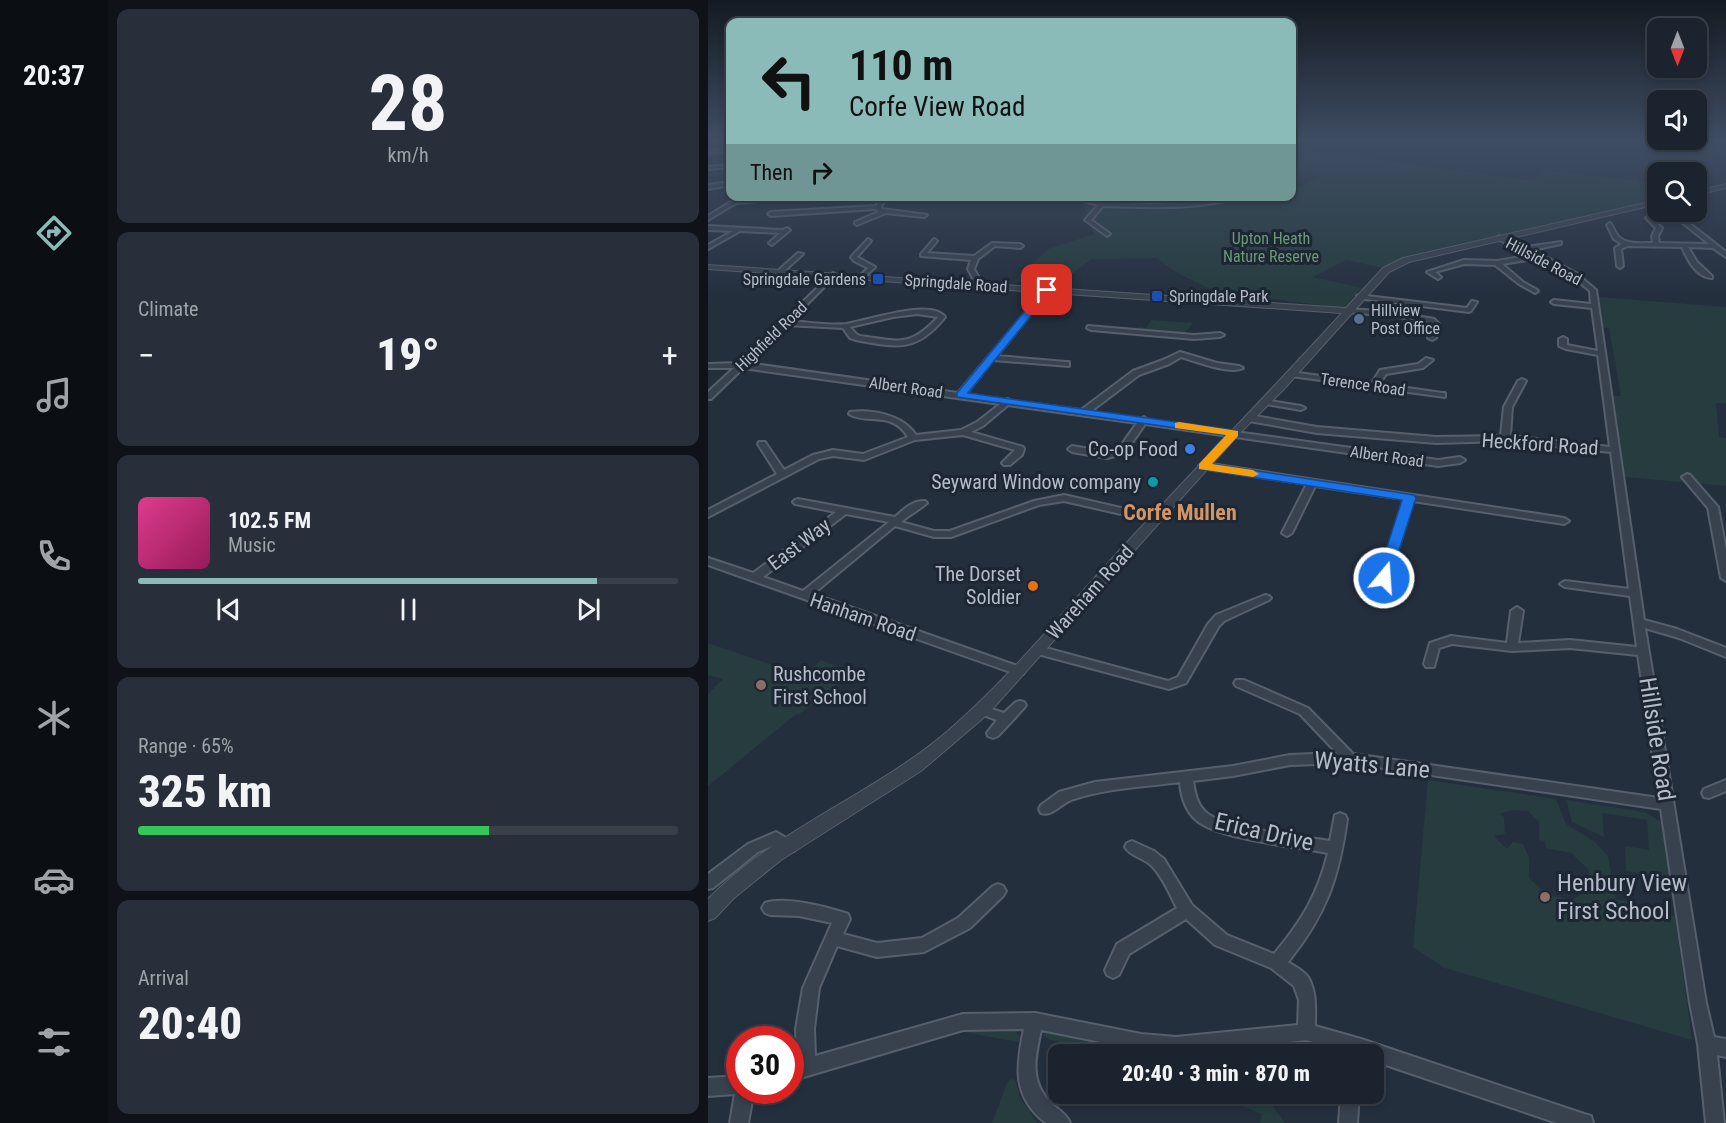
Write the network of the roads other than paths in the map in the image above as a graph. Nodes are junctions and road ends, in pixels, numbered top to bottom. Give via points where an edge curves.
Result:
1 (735, 201) edge
2 (882, 201) edge
3 (1089, 201) edge
4 (1220, 201) edge
5 (1102, 204) junction
6 (1647, 204) edge
7 (878, 207) junction
8 (708, 208) edge
9 (725, 208) junction
10 (884, 212) junction
11 (771, 214) dead end
12 (924, 215) dead end
13 (708, 218) edge
14 (1653, 222) edge
15 (1685, 222) edge
16 (857, 223) dead end
17 (1610, 225) dead end
18 (708, 228) edge
19 (737, 231) junction
20 (1107, 234) dead end
21 (995, 235) dead end
22 (1499, 238) junction
23 (868, 241) dead end
24 (934, 241) dead end
25 (772, 243) dead end
26 (1559, 243) dead end
27 (994, 244) junction
28 (1626, 244) junction
29 (1656, 244) junction
30 (1020, 246) dead end
31 (1684, 246) junction
32 (1715, 246) junction
33 (708, 247) edge
34 (1527, 249) junction
35 (800, 254) dead end
36 (1726, 255) edge
37 (1540, 256) junction
38 (975, 258) junction
39 (1497, 263) junction
40 (1620, 266) dead end
41 (708, 267) edge
42 (781, 271) junction
43 (833, 275) junction
44 (862, 277) junction
45 (1710, 277) dead end
46 (1438, 278) dead end
47 (971, 285) junction
48 (1047, 290) junction
49 (1536, 291) dead end
50 (1359, 297) junction
51 (1474, 302) dead end
52 (1554, 302) dead end
53 (1596, 306) junction
54 (1348, 311) junction
55 (785, 323) junction
56 (845, 326) junction
57 (1091, 328) dead end
58 (1220, 335) dead end
59 (1194, 337) junction
60 (1432, 338) dead end
61 (1563, 339) dead end
62 (1180, 354) junction
63 (1603, 354) junction
64 (991, 358) junction
65 (1429, 360) dead end
66 (1066, 364) dead end
67 (741, 365) junction
68 (708, 366) edge
69 (1239, 368) dead end
70 (1291, 375) junction
71 (1522, 381) dead end
72 (1374, 386) junction
73 (961, 395) junction
74 (1437, 395) dead end
75 (708, 397) edge
76 (1008, 401) junction
77 (1266, 402) junction
78 (1301, 408) dead end
79 (1084, 412) junction
80 (853, 414) dead end
81 (1249, 418) junction
82 (1144, 420) junction
83 (963, 432) junction
84 (1234, 433) junction
85 (913, 438) junction
86 (1506, 438) junction
87 (762, 444) dead end
88 (1072, 449) dead end
89 (1616, 450) junction
90 (1460, 460) dead end
91 (1007, 464) dead end
92 (1204, 466) junction
93 (782, 474) junction
94 (1687, 477) dead end
95 (1312, 483) junction
96 (1409, 498) junction
97 (798, 502) dead end
98 (922, 503) dead end
99 (843, 511) junction
100 (708, 514) edge
101 (1156, 519) junction
102 (1564, 521) dead end
103 (896, 522) junction
104 (1287, 533) dead end
105 (708, 561) edge
106 (754, 578) junction
107 (1726, 578) edge
108 (1565, 584) dead end
109 (1380, 592) dead end
110 (1634, 593) junction
111 (804, 596) junction
112 (1265, 598) dead end
113 (1517, 611) dead end
114 (1638, 623) junction
115 (1512, 647) junction
116 (1038, 650) junction
117 (1643, 652) junction
118 (1726, 653) edge
119 (1430, 664) dead end
120 (1019, 671) junction
121 (1240, 683) dead end
122 (1020, 705) dead end
123 (982, 710) junction
124 (1007, 719) junction
125 (993, 734) dead end
126 (1349, 758) junction
127 (1186, 776) junction
128 (1726, 785) edge
129 (1709, 793) dead end
130 (1668, 805) junction
131 (1046, 809) dead end
132 (1340, 819) dead end
133 (789, 847) junction
134 (1132, 847) dead end
135 (1336, 848) junction
136 (708, 883) edge
137 (998, 891) dead end
138 (770, 908) dead end
139 (1187, 910) junction
140 (708, 912) edge
141 (833, 938) junction
142 (1276, 963) junction
143 (1113, 970) dead end
144 (1035, 1021) junction
145 (1306, 1032) junction
146 (804, 1035) edge
147 (1340, 1044) edge
148 (1707, 1044) junction
149 (1726, 1047) edge
150 (1384, 1059) edge
151 (804, 1068) edge
152 (726, 1086) edge
153 (708, 1087) edge
154 (742, 1104) edge
155 (1349, 1104) edge
156 (739, 1123) edge
157 (1061, 1123) edge
158 (1348, 1123) edge
159 (1584, 1123) edge
160 (1716, 1123) edge

1 - 9 street
2 - 7 street
3 - 5 street
4 - 5 street via 1165,206
5 - 20 street via 1088,220
6 - 22 street, Wareham Road
7 - 10 street
7 - 11 street
8 - 9 street
9 - 13 street
10 - 12 street
10 - 16 street
14 - 29 street via 1659,228
15 - 32 street
17 - 28 street via 1616,238
18 - 19 street
19 - 25 street via 786,231
19 - 33 street
21 - 27 street
22 - 34 street, Hillside Road
22 - 50 street, Wareham Road via 1406,260 1386,270
23 - 44 street via 854,257 872,267
24 - 38 street via 923,255
26 - 34 street
27 - 30 street
27 - 38 street
28 - 29 street
28 - 40 street via 1618,248
29 - 31 street
31 - 32 street
31 - 45 street via 1689,259
32 - 36 street
34 - 37 street, Hillside Road
35 - 42 street
37 - 39 street
37 - 53 street, Hillside Road via 1587,283 1593,290
38 - 47 street via 971,269 976,278
39 - 46 street via 1464,262 1430,272
39 - 49 street
41 - 42 street, Springdale Road
42 - 43 street, Springdale Road
43 - 44 street, Springdale Road
43 - 55 street, Highfield Road
44 - 47 street, Springdale Road
47 - 48 street, Springdale Road
48 - 54 street, Springdale Road
48 - 64 street
50 - 51 street via 1469,310
50 - 54 street, Wareham Road
52 - 53 street
53 - 63 street, Hillside Road
54 - 60 street via 1426,318 1436,324
54 - 70 street, Wareham Road
55 - 56 street
55 - 67 street, Highfield Road
56 - 56 street via 859,338 909,343 921,340 942,317 899,312
57 - 59 street
58 - 59 street
59 - 62 street
61 - 63 street via 1563,346
62 - 69 street
62 - 79 street via 1136,373
63 - 89 street, Hillside Road
64 - 66 street
64 - 73 street
65 - 72 street via 1420,366 1383,372
67 - 68 street, Albert Road
67 - 73 street, Albert Road
67 - 75 street, Highfield Road
70 - 72 street, Terence Road
70 - 77 street, Wareham Road
71 - 86 street via 1508,406
72 - 74 street, Terence Road
73 - 76 street, Albert Road
76 - 79 street, Albert Road
76 - 83 street via 980,424
77 - 78 street
77 - 81 street, Wareham Road
79 - 82 street, Albert Road
80 - 85 street via 898,421
81 - 84 street, Wareham Road
81 - 86 street, Heckford Road via 1436,440
82 - 84 street, Albert Road
82 - 88 street via 1118,454
83 - 85 street
83 - 91 street via 1020,449
84 - 90 street, Albert Road via 1438,463
84 - 92 street, Wareham Road
85 - 93 street via 864,458 826,454
86 - 89 street, Heckford Road
87 - 93 street
89 - 110 street, Hillside Road
92 - 95 street
92 - 101 street, Wareham Road
93 - 100 street
94 - 107 street via 1713,507
95 - 96 street
95 - 104 street
96 - 102 street
96 - 109 street
97 - 99 street
98 - 103 street
99 - 103 street
99 - 106 street, East Way
101 - 103 street via 1064,498 1037,503 951,534 934,534
101 - 116 street, Wareham Road
103 - 111 street
105 - 106 street, Hanham Road
106 - 111 street, Hanham Road
108 - 110 street
110 - 114 street, Hillside Road
111 - 120 street, Hanham Road
112 - 116 street via 1220,618 1182,680 1169,685
113 - 115 street
114 - 117 street, Hillside Road
114 - 118 street via 1683,634
115 - 117 street via 1570,644
115 - 119 street via 1451,640 1434,646
116 - 120 street, Wareham Road
117 - 130 street, Hillside Road
120 - 123 street, Wareham Road
121 - 126 street via 1304,711
122 - 124 street
123 - 124 street
123 - 133 street, Wareham Road via 906,773
124 - 125 street
126 - 127 street, Wyatts Lane via 1290,760
126 - 130 street, Wyatts Lane
127 - 131 street, Wyatts Lane via 1095,787 1064,796
127 - 135 street, Erica Drive via 1191,801 1205,819 1228,828
128 - 129 street
130 - 148 street, Hillside Road
132 - 135 street, Erica Drive
133 - 136 street via 776,838 768,841
133 - 140 street, Wareham Road via 739,882
134 - 139 street via 1158,863
135 - 142 street, Erica Drive via 1329,879 1315,912
137 - 141 street via 963,923 924,945 877,950
138 - 141 street via 799,909 842,919
139 - 142 street via 1221,940
139 - 143 street via 1123,949
141 - 146 street via 811,987
142 - 145 street via 1301,981 1306,1000
144 - 145 street via 1176,1046
144 - 151 street via 963,1022
144 - 157 street via 1026,1061 1031,1095
145 - 147 street
148 - 149 street
148 - 160 street, Hillside Road
150 - 159 street
152 - 153 street
154 - 156 street
155 - 158 street

